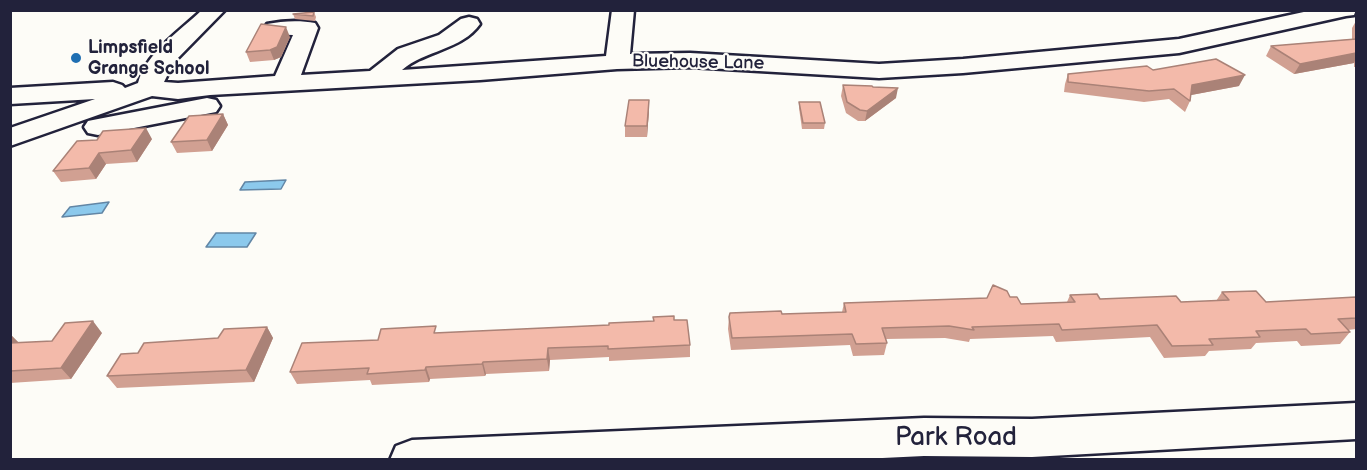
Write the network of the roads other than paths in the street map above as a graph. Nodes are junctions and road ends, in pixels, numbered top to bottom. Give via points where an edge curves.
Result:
1 (215, 10) edge
2 (623, 10) edge
3 (1346, 10) edge
4 (470, 24) dead end
5 (274, 29) edge
6 (617, 62) junction
7 (378, 77) junction
8 (277, 84) junction
9 (140, 91) junction
10 (10, 96) edge
11 (98, 127) dead end
12 (10, 138) edge
13 (1356, 421) edge
14 (412, 459) edge

1 - 9 street via 167,56
2 - 6 street
3 - 6 street, Bluehouse Lane via 1179,46 963,66 879,71 690,60
4 - 7 street via 447,40 406,54
5 - 8 street via 308,28
6 - 7 street, Bluehouse Lane via 480,74
7 - 8 street, Bluehouse Lane
8 - 9 street, Bluehouse Lane
8 - 11 street via 255,95
9 - 10 street via 111,89
9 - 12 street
13 - 14 street, Park Road via 1032,438 924,437

